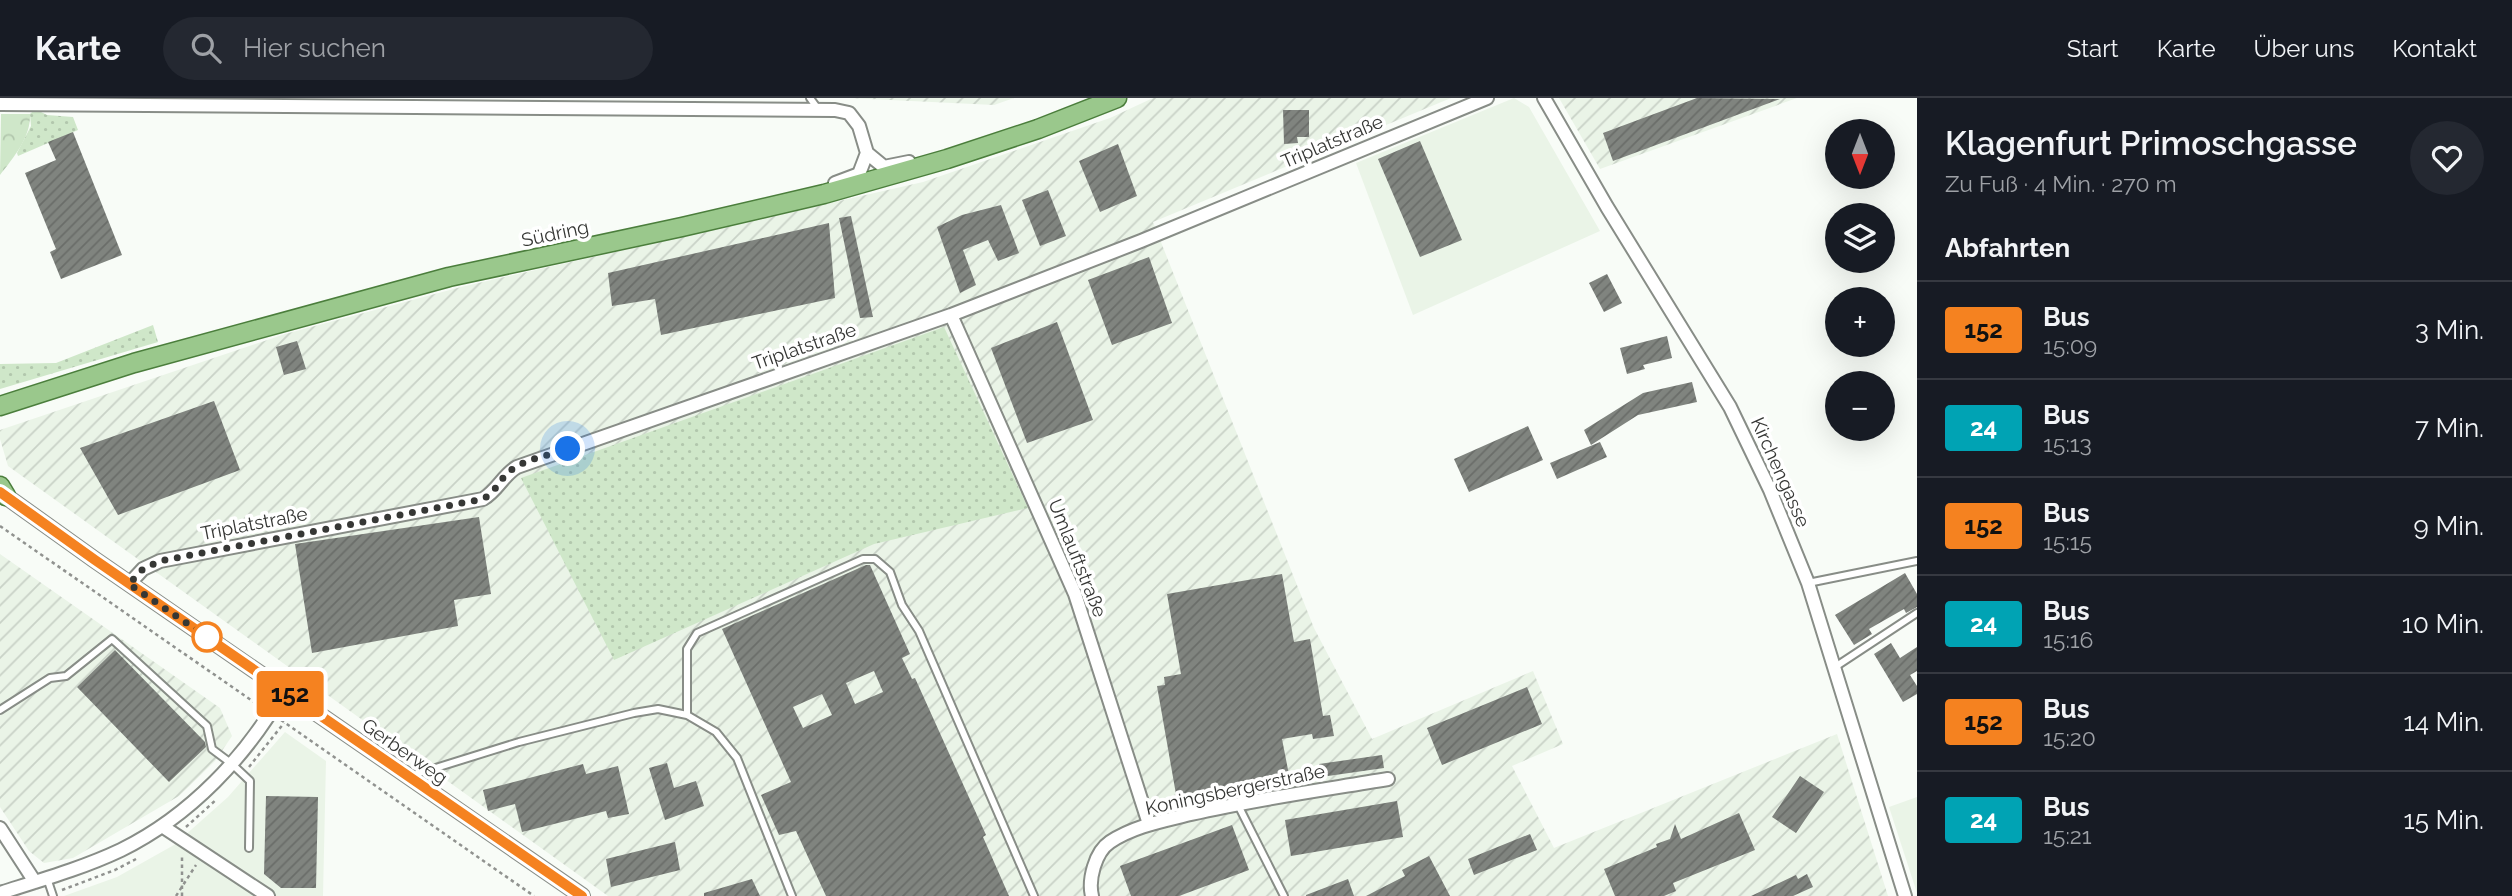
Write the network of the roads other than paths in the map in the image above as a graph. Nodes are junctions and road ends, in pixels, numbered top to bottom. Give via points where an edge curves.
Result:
1 (810, 98) edge
2 (1117, 98) edge
3 (1487, 98) edge
4 (1544, 98) edge
5 (169, 102) edge
6 (0, 104) edge
7 (780, 104) edge
8 (819, 110) junction
9 (867, 153) junction
10 (947, 159) junction
11 (824, 194) junction
12 (951, 315) junction
13 (22, 399) junction
14 (0, 407) edge
15 (0, 413) edge
16 (2, 491) edge
17 (1917, 561) edge
18 (1808, 583) junction
19 (129, 584) junction
20 (1917, 613) edge
21 (1835, 667) junction
22 (284, 690) junction
23 (0, 710) edge
24 (687, 715) junction
25 (232, 764) junction
26 (408, 776) junction
27 (1388, 779) dead end
28 (1237, 804) junction
29 (1149, 824) junction
30 (162, 826) junction
31 (0, 828) edge
32 (249, 848) dead end
33 (41, 880) junction
34 (0, 893) edge
35 (53, 896) edge
36 (268, 896) edge
37 (582, 896) edge
38 (792, 896) edge
39 (1034, 896) edge
40 (1092, 896) edge
41 (1284, 896) edge
42 (1905, 896) edge

1 - 8 lane
2 - 10 main road, Südring
3 - 12 street, Triplatstraße
4 - 18 street, Kirchengasse via 1730,407
5 - 6 street
5 - 7 street
7 - 8 street
8 - 9 street via 849,113 859,126
9 - 10 street via 884,167
9 - 11 street via 859,174 835,183
10 - 11 main road, Südring
11 - 13 main road, Südring via 449,277 134,363
12 - 19 street, Triplatstraße via 517,467 483,499 160,561 143,569
12 - 29 street, Umlauftstraße via 1075,594
13 - 14 main road, Südring
13 - 15 main road
16 - 19 street, Gerberweg
17 - 18 lane
18 - 21 street, Kirchengasse
19 - 22 street, Gerberweg
20 - 21 lane
21 - 42 street, Kirchengasse
22 - 25 street
22 - 26 street, Gerberweg
23 - 25 lane via 50,678 66,676 112,639 207,726 212,749
24 - 26 lane via 659,709 634,713
24 - 38 lane via 716,732 737,758
24 - 39 lane via 687,649 697,633 863,559 875,559 890,572 902,605 919,631
25 - 30 street
25 - 32 lane via 250,781
26 - 37 street, Gerberweg
27 - 28 street, Koningsbergerstraße
28 - 29 street, Koningsbergerstraße
28 - 41 lane
29 - 40 street, Koningsbergerstraße via 1107,844 1095,865
30 - 33 street via 121,849
30 - 36 street
31 - 33 street
33 - 34 street
33 - 35 lane

